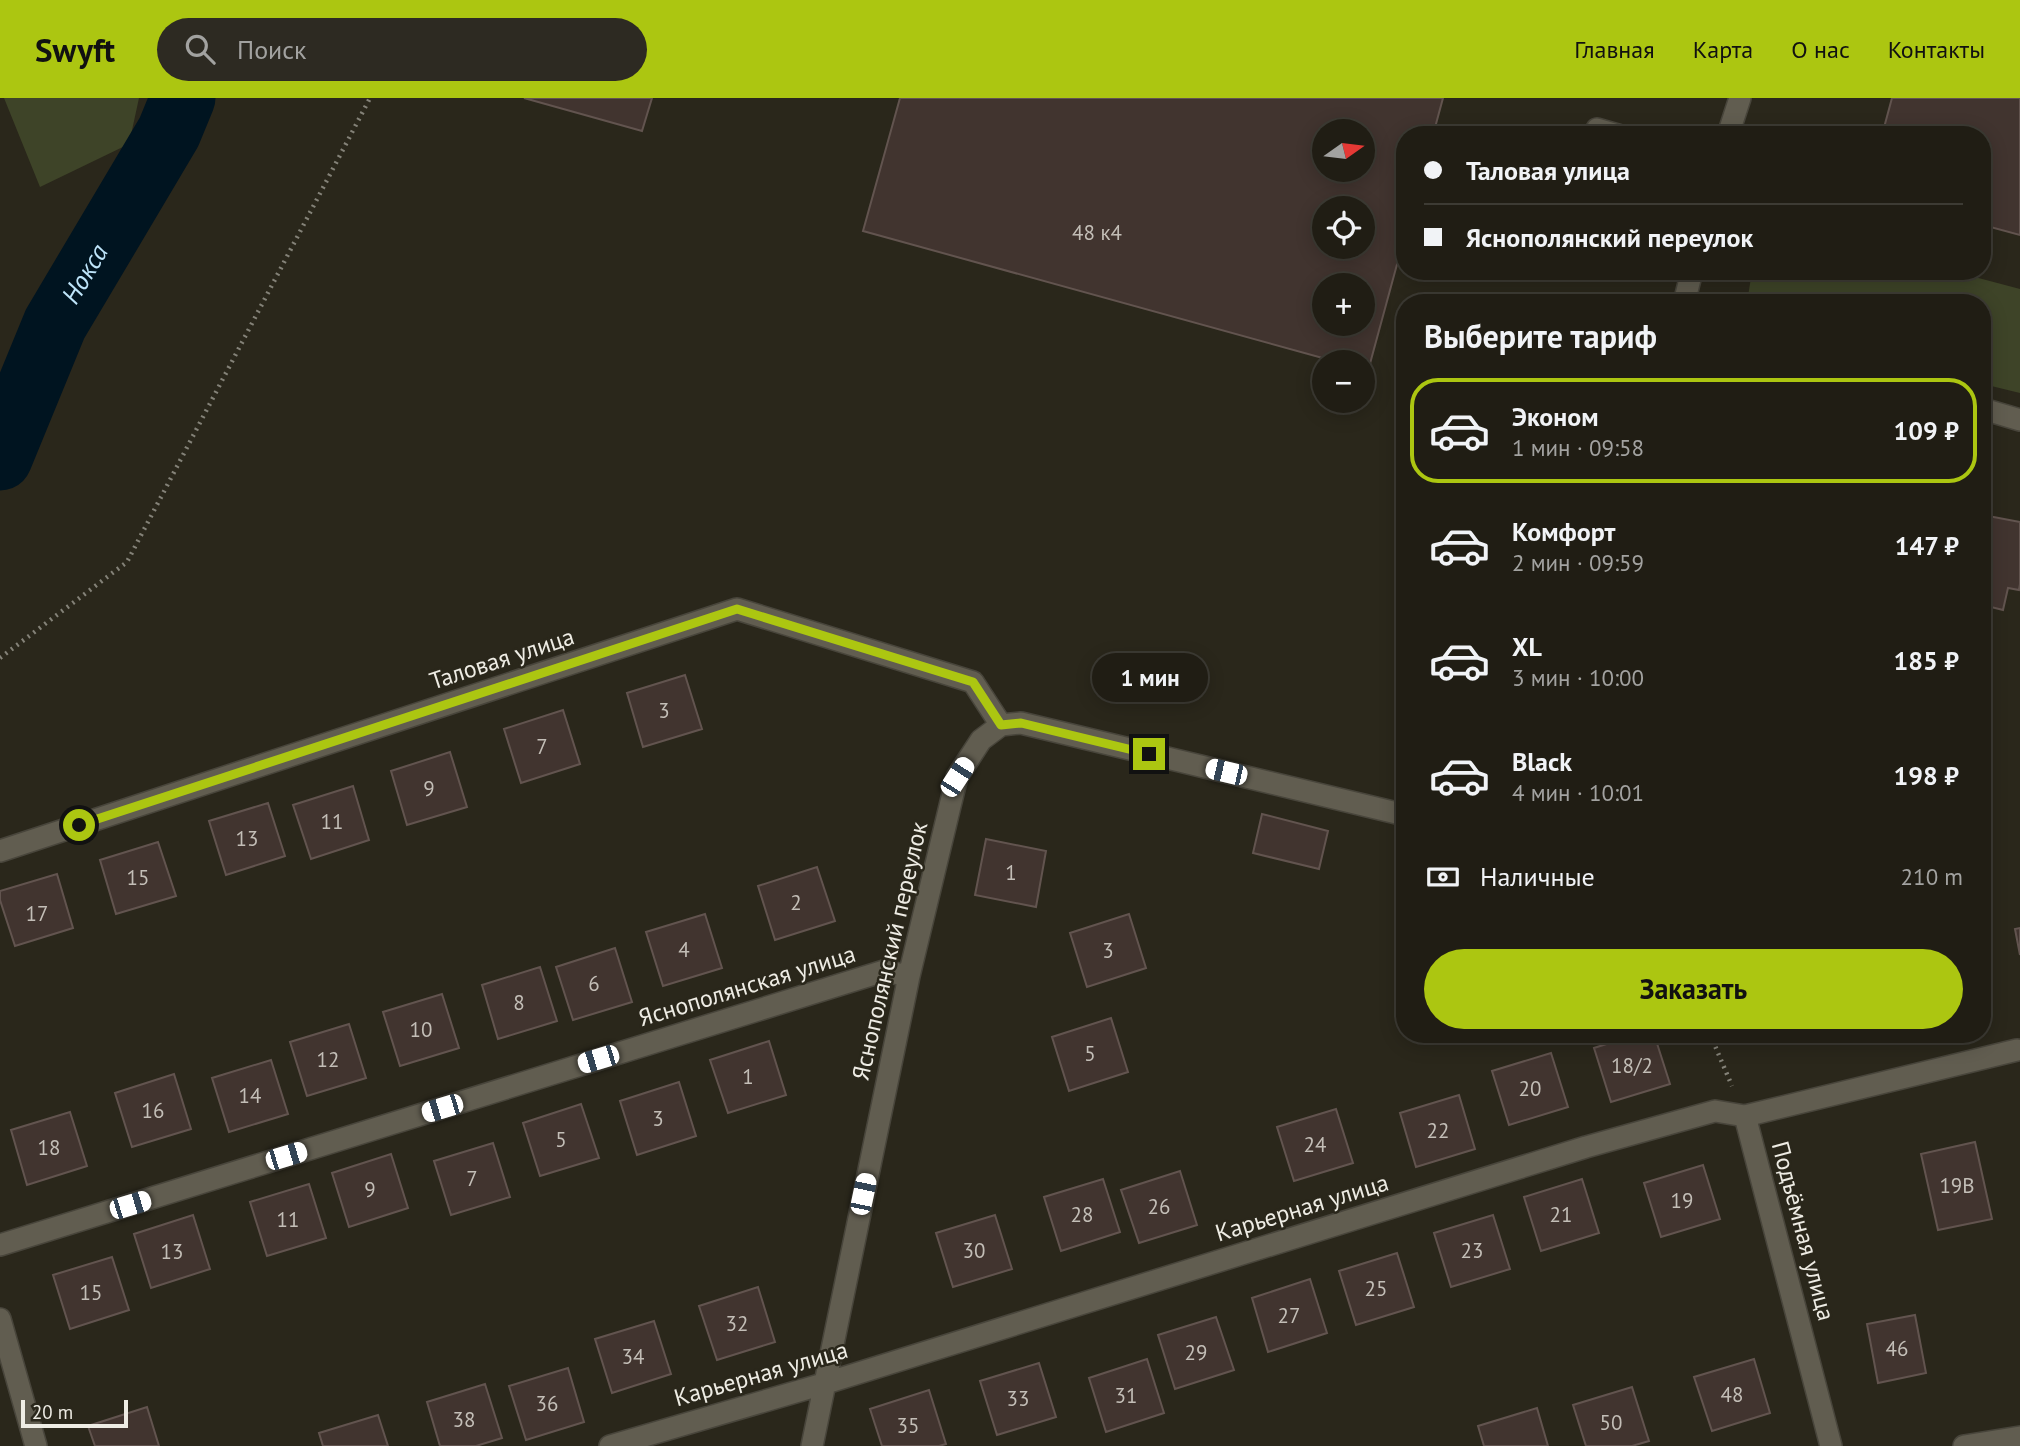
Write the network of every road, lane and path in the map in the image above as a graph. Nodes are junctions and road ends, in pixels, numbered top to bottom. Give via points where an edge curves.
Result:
1 (370, 98) edge
2 (1740, 98) edge
3 (1731, 126) edge
4 (1991, 411) edge
5 (2020, 420) edge
6 (0, 658) edge
7 (1001, 725) junction
8 (1396, 813) edge
9 (0, 851) edge
10 (909, 976) junction
11 (1714, 1043) edge
12 (2017, 1050) dead end
13 (1745, 1116) junction
14 (0, 1245) edge
15 (0, 1319) edge
16 (823, 1384) junction
17 (2020, 1437) edge
18 (36, 1446) edge
19 (610, 1446) edge
20 (812, 1446) edge
21 (1831, 1446) edge
22 (1964, 1446) edge

1 - 6 path via 127,562
2 - 3 street
4 - 5 street
7 - 8 street via 1021,723
7 - 9 street, Таловая улица via 973,682 737,609
7 - 10 street, Яснополянский переулок via 981,740 957,777
10 - 14 street, Яснополянская улица via 884,971
10 - 16 street, Яснополянский переулок
11 - 13 path, Подъёмная улица
12 - 13 street, Карьерная улица
13 - 16 street, Карьерная улица via 1715,1111 1586,1147
13 - 21 street, Подъёмная улица
15 - 18 street
16 - 19 street, Карьерная улица
16 - 20 street, Яснополянский переулок
17 - 22 street

